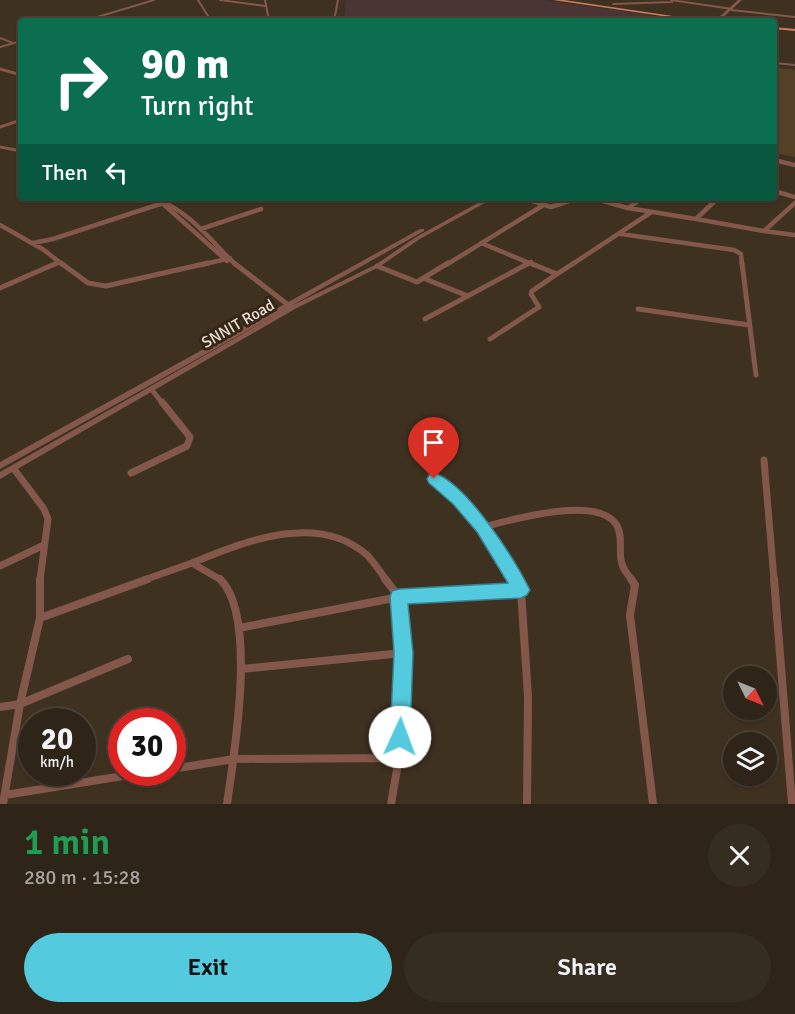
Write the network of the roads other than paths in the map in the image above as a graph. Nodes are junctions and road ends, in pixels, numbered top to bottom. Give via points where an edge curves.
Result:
1 (156, 0) edge
2 (198, 0) edge
3 (220, 0) edge
4 (265, 0) edge
5 (338, 0) edge
6 (546, 0) edge
7 (555, 0) edge
8 (618, 0) edge
9 (740, 0) edge
10 (672, 1) edge
11 (631, 4) junction
12 (649, 5) dead end
13 (266, 6) junction
14 (610, 6) junction
15 (623, 10) junction
16 (731, 10) junction
17 (725, 16) joint
18 (795, 17) edge
19 (94, 18) edge
20 (98, 18) edge
21 (206, 18) edge
22 (268, 18) edge
23 (335, 18) edge
24 (672, 18) edge
25 (683, 18) edge
26 (722, 18) edge
27 (777, 29) edge
28 (795, 31) edge
29 (0, 38) edge
30 (18, 41) edge
31 (12, 42) junction
32 (0, 46) edge
33 (777, 63) edge
34 (795, 65) edge
35 (0, 69) edge
36 (18, 74) edge
37 (18, 121) edge
38 (0, 127) edge
39 (0, 147) edge
40 (18, 150) edge
41 (777, 162) edge
42 (795, 165) edge
43 (777, 192) edge
44 (795, 197) edge
45 (162, 201) edge
46 (475, 201) edge
47 (485, 201) edge
48 (530, 201) edge
49 (572, 201) edge
50 (603, 201) edge
51 (638, 201) edge
52 (715, 201) edge
53 (165, 203) junction
54 (795, 203) edge
55 (542, 206) junction
56 (628, 208) junction
57 (261, 209) dead end
58 (650, 213) junction
59 (696, 219) junction
60 (0, 225) edge
61 (203, 228) junction
62 (195, 231) junction
63 (764, 231) junction
64 (419, 234) junction
65 (621, 234) junction
66 (795, 235) edge
67 (53, 239) junction
68 (32, 243) junction
69 (482, 243) junction
70 (44, 250) junction
71 (224, 260) junction
72 (231, 260) junction
73 (59, 262) junction
74 (531, 262) junction
75 (377, 266) junction
76 (557, 274) junction
77 (423, 278) junction
78 (0, 288) edge
79 (468, 296) junction
80 (287, 304) junction
81 (638, 309) dead end
82 (425, 319) dead end
83 (749, 325) junction
84 (490, 339) dead end
85 (197, 359) junction
86 (181, 368) junction
87 (756, 375) dead end
88 (152, 390) junction
89 (764, 460) dead end
90 (0, 466) edge
91 (14, 469) junction
92 (131, 473) dead end
93 (0, 476) edge
94 (434, 479) dead end
95 (483, 527) junction
96 (44, 545) junction
97 (192, 563) junction
98 (0, 566) edge
99 (521, 590) junction
100 (399, 597) junction
101 (40, 618) junction
102 (239, 628) junction
103 (403, 653) junction
104 (128, 659) dead end
105 (241, 669) junction
106 (20, 704) junction
107 (0, 707) edge
108 (399, 758) junction
109 (234, 759) junction
110 (186, 767) edge
111 (108, 780) edge
112 (4, 800) edge
113 (228, 804) edge
114 (391, 804) edge
115 (527, 804) edge
116 (653, 804) edge
117 (792, 804) edge

1 - 19 street
1 - 20 street
2 - 21 street
3 - 13 street
4 - 13 street
5 - 23 street
6 - 15 main road
7 - 14 main road
8 - 14 street
9 - 16 street
10 - 11 street
10 - 16 street
11 - 12 street
11 - 14 street
13 - 22 street
14 - 15 main road
15 - 24 main road
15 - 25 main road
16 - 17 street
16 - 18 street
17 - 26 street
27 - 28 main road
29 - 31 street
30 - 31 street
31 - 32 street
33 - 34 street
35 - 36 street
37 - 38 street
39 - 40 street
41 - 42 street
43 - 44 street
45 - 53 street
46 - 64 street, SNNIT Road
47 - 64 street, SNNIT Road
48 - 55 street
49 - 55 street via 559,208
50 - 56 street
51 - 56 street
52 - 59 street
53 - 61 street via 177,207
53 - 62 street
53 - 67 street
54 - 63 street
55 - 69 street
56 - 58 street
57 - 61 street
58 - 59 street
58 - 65 street
59 - 63 street
60 - 68 street
61 - 62 street
61 - 72 street
62 - 71 street
63 - 66 street
64 - 75 street, SNNIT Road
64 - 80 street, SNNIT Road
65 - 76 street
65 - 83 street via 741,254
67 - 68 street
67 - 70 street
68 - 70 street
69 - 74 street
69 - 77 street
70 - 73 street
71 - 72 street
71 - 73 street via 106,286 88,283
72 - 80 street
73 - 78 street
74 - 76 street
74 - 79 street
75 - 77 street via 411,282
75 - 85 street, SNNIT Road
76 - 84 street via 532,291 539,307
77 - 79 street
79 - 82 street
80 - 85 street, SNNIT Road
81 - 83 street
83 - 87 street
85 - 86 street, SNNIT Road
86 - 88 street, SNNIT Road
86 - 90 street, SNNIT Road
88 - 91 street, SNNIT Road
88 - 92 street via 190,442
89 - 117 street
91 - 93 street, SNNIT Road
91 - 96 street via 48,519
94 - 95 street
95 - 99 street
95 - 116 street via 554,512 592,511 608,515 617,526 621,562 635,585 630,615
96 - 98 street
96 - 101 street
97 - 100 street via 249,540 312,532 328,534 368,556
97 - 101 street
97 - 102 street via 223,582 230,591
99 - 100 street
99 - 115 street via 528,651
100 - 102 street
100 - 103 street
101 - 106 street
102 - 105 street
103 - 105 street
103 - 108 street
104 - 106 street
105 - 109 street
106 - 107 street
106 - 112 street
108 - 109 street
108 - 114 street
109 - 110 street
109 - 113 street
111 - 112 street

